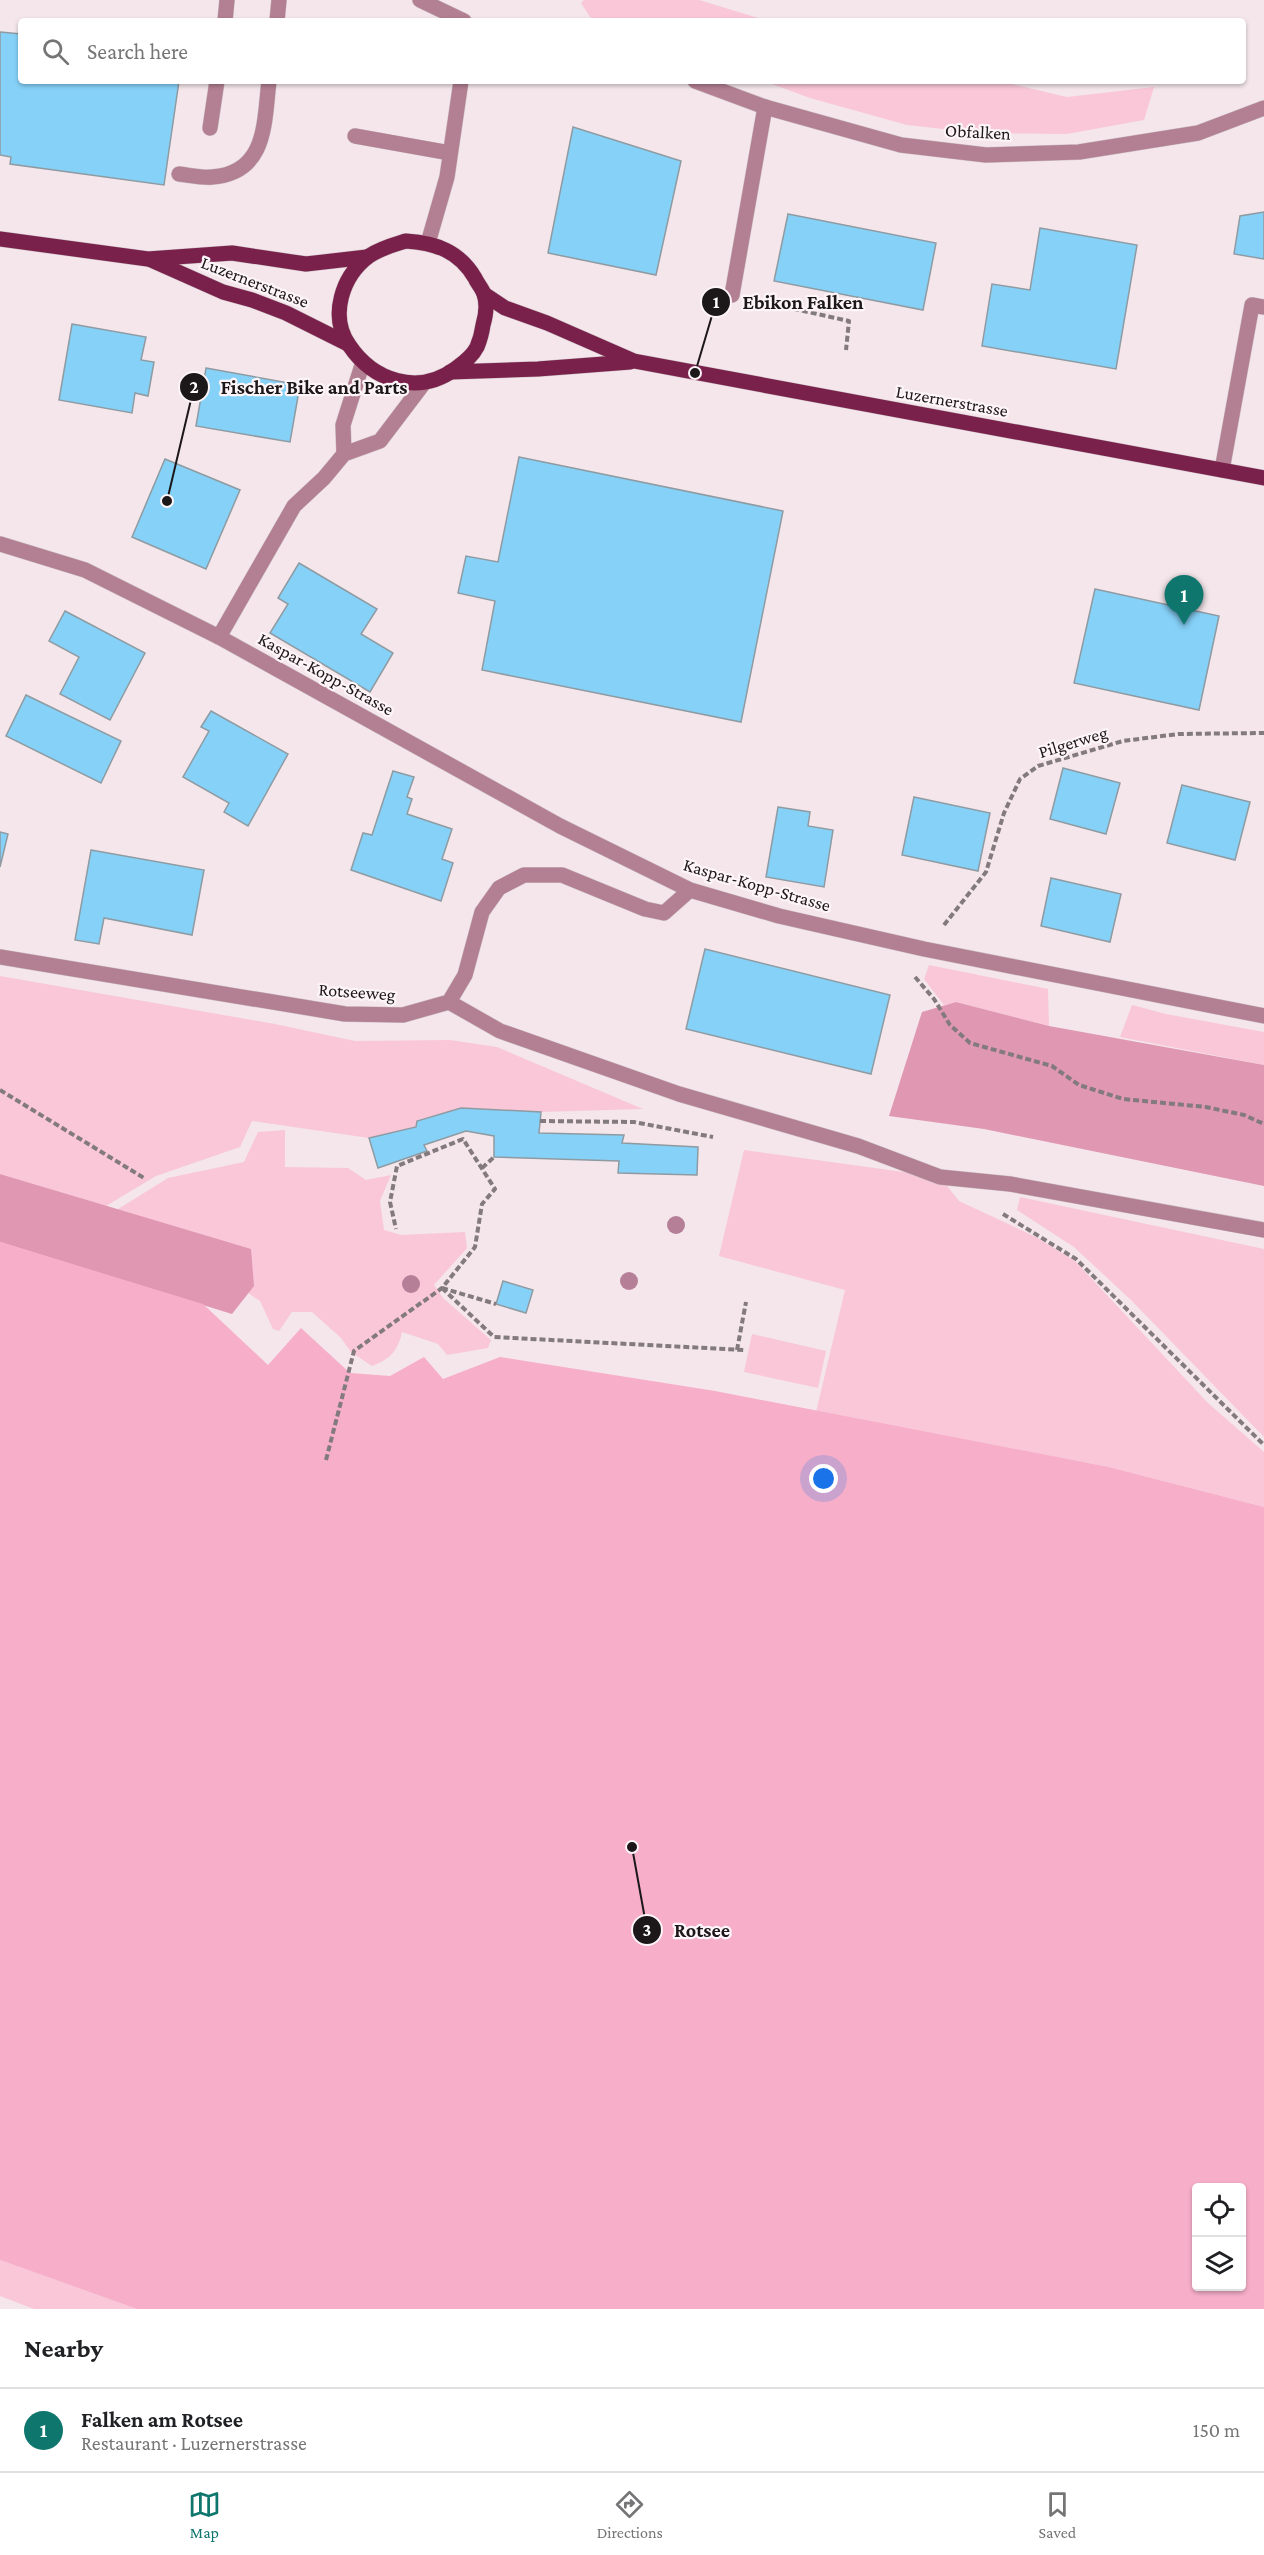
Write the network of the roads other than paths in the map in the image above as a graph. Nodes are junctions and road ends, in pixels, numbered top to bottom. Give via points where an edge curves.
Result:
1 (227, 0) edge
2 (279, 0) edge
3 (420, 0) edge
4 (225, 18) edge
5 (277, 18) edge
6 (458, 18) edge
7 (217, 84) edge
8 (269, 84) edge
9 (461, 84) edge
10 (702, 84) edge
11 (765, 107) junction
12 (1264, 108) edge
13 (210, 128) dead end
14 (355, 136) dead end
15 (450, 153) junction
16 (179, 174) dead end
17 (0, 239) edge
18 (429, 243) junction
19 (367, 257) junction
20 (148, 259) junction
21 (484, 294) junction
22 (732, 295) road end
23 (1264, 308) edge
24 (348, 344) junction
25 (363, 362) junction
26 (634, 362) junction
27 (450, 372) junction
28 (424, 383) junction
29 (344, 454) junction
30 (1222, 470) junction
31 (1264, 478) edge
32 (0, 544) edge
33 (219, 637) junction
34 (690, 890) junction
35 (0, 957) edge
36 (449, 1002) junction
37 (1264, 1016) edge
38 (1264, 1230) edge

1 - 4 street
2 - 5 street
3 - 6 street
7 - 13 street
8 - 16 street via 261,140 246,165 234,173 210,178
9 - 15 street
10 - 11 street, Obfalken
11 - 12 street, Obfalken via 901,145 986,155 1079,152 1187,134
11 - 22 street
14 - 15 street
15 - 18 street
17 - 20 main road, Luzernerstrasse
18 - 19 main road via 406,241 385,246
18 - 21 main road via 455,255
19 - 20 main road, Luzernerstrasse via 306,264 232,253
19 - 24 main road via 344,286 338,315
20 - 24 main road, Luzernerstrasse via 223,292 286,313
21 - 26 main road, Luzernerstrasse via 505,308
21 - 27 main road via 486,314 477,348
23 - 30 street via 1252,305
24 - 25 main road
25 - 28 main road via 395,381
25 - 29 street via 343,424
26 - 27 main road, Luzernerstrasse
26 - 30 main road, Luzernerstrasse
27 - 28 main road
28 - 29 street via 380,441
29 - 33 street via 294,506
30 - 31 main road, Luzernerstrasse
32 - 33 street, Kaspar-Kopp-Strasse via 85,570
33 - 34 street, Kaspar-Kopp-Strasse via 560,826
34 - 36 street via 664,913 645,909 562,874 524,875 499,888 482,912 465,975
34 - 37 street, Kaspar-Kopp-Strasse via 779,916 924,949
35 - 36 street, Rotseeweg via 345,1014 403,1015
36 - 38 street via 500,1032 679,1094 858,1146 940,1177 1010,1184

